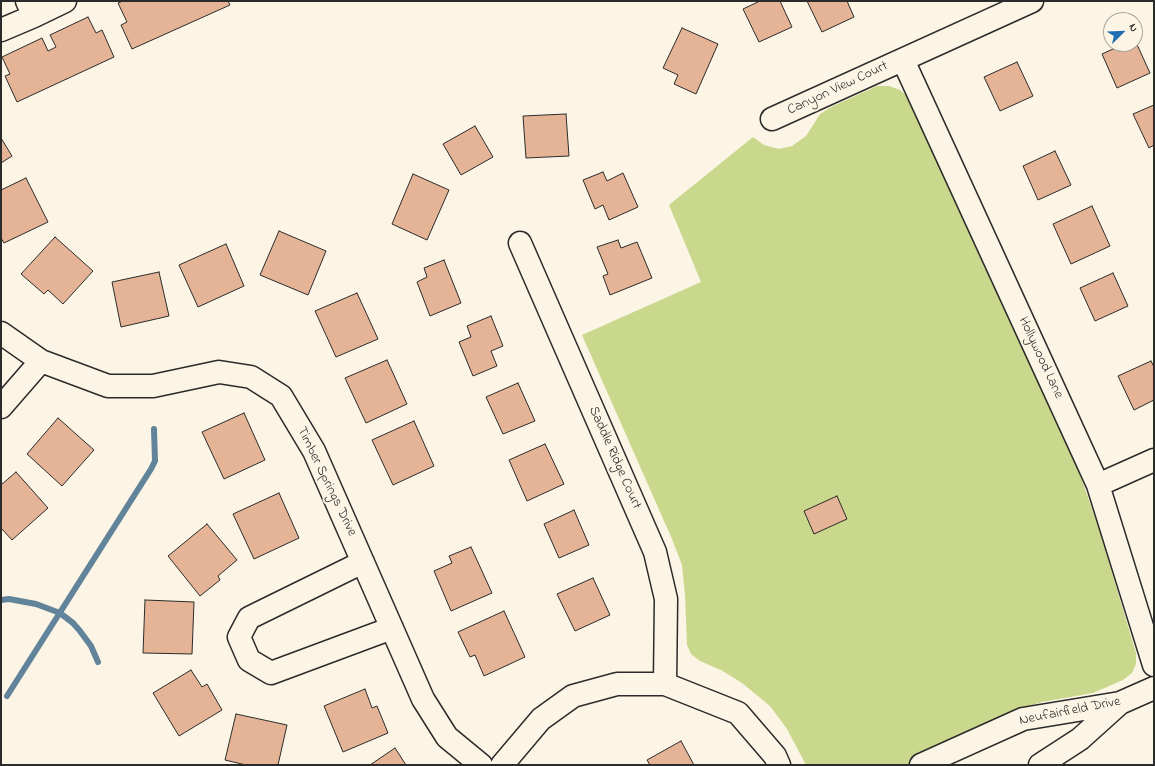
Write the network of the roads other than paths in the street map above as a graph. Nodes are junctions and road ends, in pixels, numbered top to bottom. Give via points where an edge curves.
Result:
1 (65, 1) edge
2 (1032, 1) edge
3 (30, 8) edge
4 (1, 30) edge
5 (903, 60) junction
6 (772, 119) dead end
7 (520, 243) dead end
8 (1, 333) edge
9 (40, 361) junction
10 (1, 406) edge
11 (1154, 460) edge
12 (1098, 485) junction
13 (363, 562) junction
14 (392, 628) junction
15 (1154, 664) edge
16 (665, 684) junction
17 (1154, 688) edge
18 (1120, 704) junction
19 (481, 765) edge
20 (502, 765) edge
21 (779, 765) edge
22 (921, 765) edge
23 (1040, 765) edge

1 - 3 street
2 - 5 street, Canyon View Court
3 - 4 street
5 - 6 street, Canyon View Court
5 - 12 street, Hollywood Lane
7 - 16 street, Saddle Ridge Court via 656,552 666,599
8 - 9 street, Timber Springs Drive
9 - 10 street
9 - 13 street, Timber Springs Drive via 108,386 153,386 219,372 251,377 281,396 314,451
11 - 12 street
12 - 15 street, Hollywood Lane
13 - 14 street, Timber Springs Drive
13 - 14 street via 248,618 239,637 248,660 271,673
14 - 19 street, Timber Springs Drive via 423,699 448,737
16 - 20 street via 617,684 573,696 541,719
16 - 21 street via 738,712 775,756
17 - 18 street, Neufairfield Drive
18 - 22 street, Neufairfield Drive via 1023,719
18 - 23 street via 1080,739

